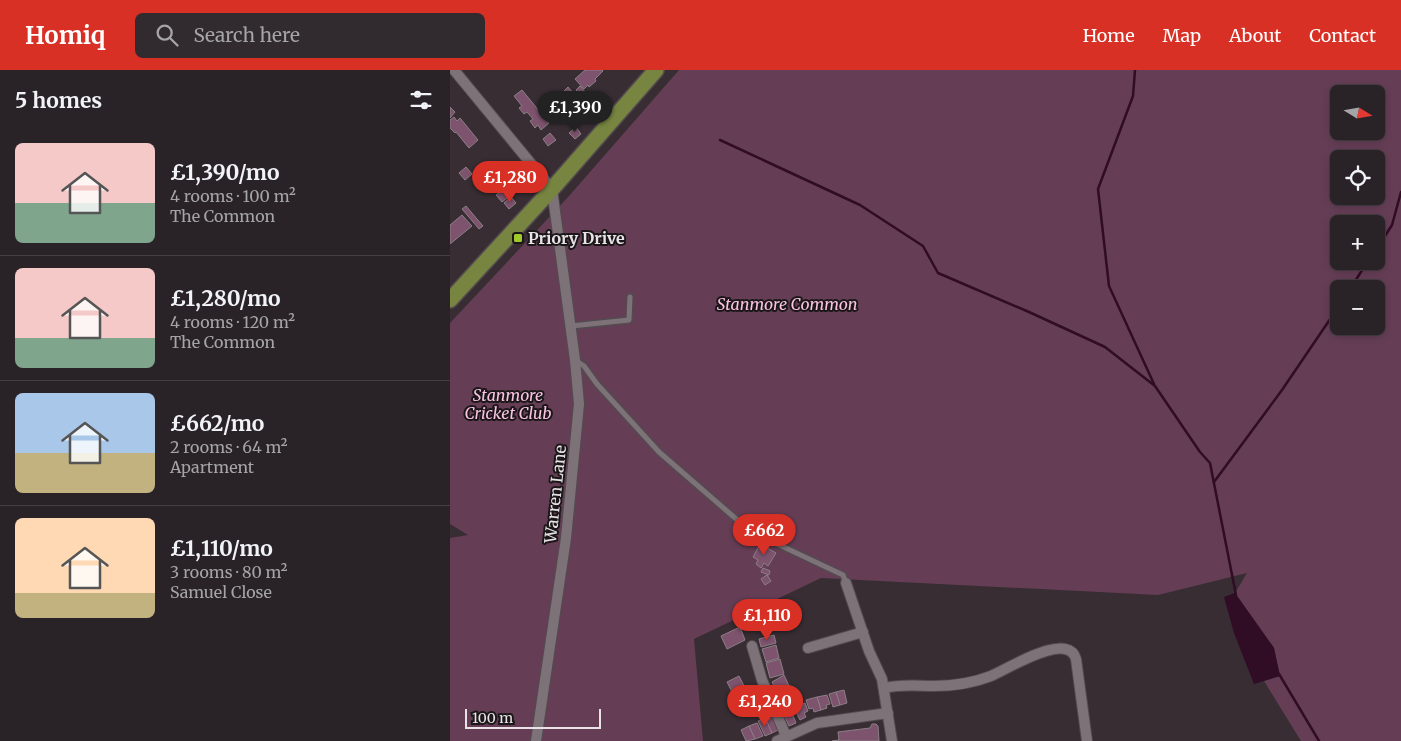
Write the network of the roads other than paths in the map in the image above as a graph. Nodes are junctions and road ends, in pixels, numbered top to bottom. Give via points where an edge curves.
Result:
1 (454, 70) edge
2 (656, 70) edge
3 (552, 189) junction
4 (630, 297) dead end
5 (450, 300) edge
6 (570, 326) junction
7 (575, 360) junction
8 (846, 583) joint
9 (863, 632) junction
10 (752, 646) dead end
11 (808, 648) dead end
12 (884, 688) junction
13 (888, 713) junction
14 (782, 738) edge
15 (536, 741) edge
16 (892, 741) edge
17 (1087, 741) edge

1 - 3 street
2 - 3 main road
3 - 5 main road
3 - 6 street, Warren Lane
4 - 6 lane via 629,320
6 - 7 street, Warren Lane
7 - 8 lane via 584,366 659,452 750,531 842,575
7 - 15 street, Warren Lane via 579,404 566,538
8 - 9 street
9 - 11 street
9 - 12 street
10 - 14 street
12 - 13 street
12 - 17 street via 907,684 965,683 991,676 1047,651 1067,649 1076,659
13 - 14 street via 816,723
13 - 16 street

